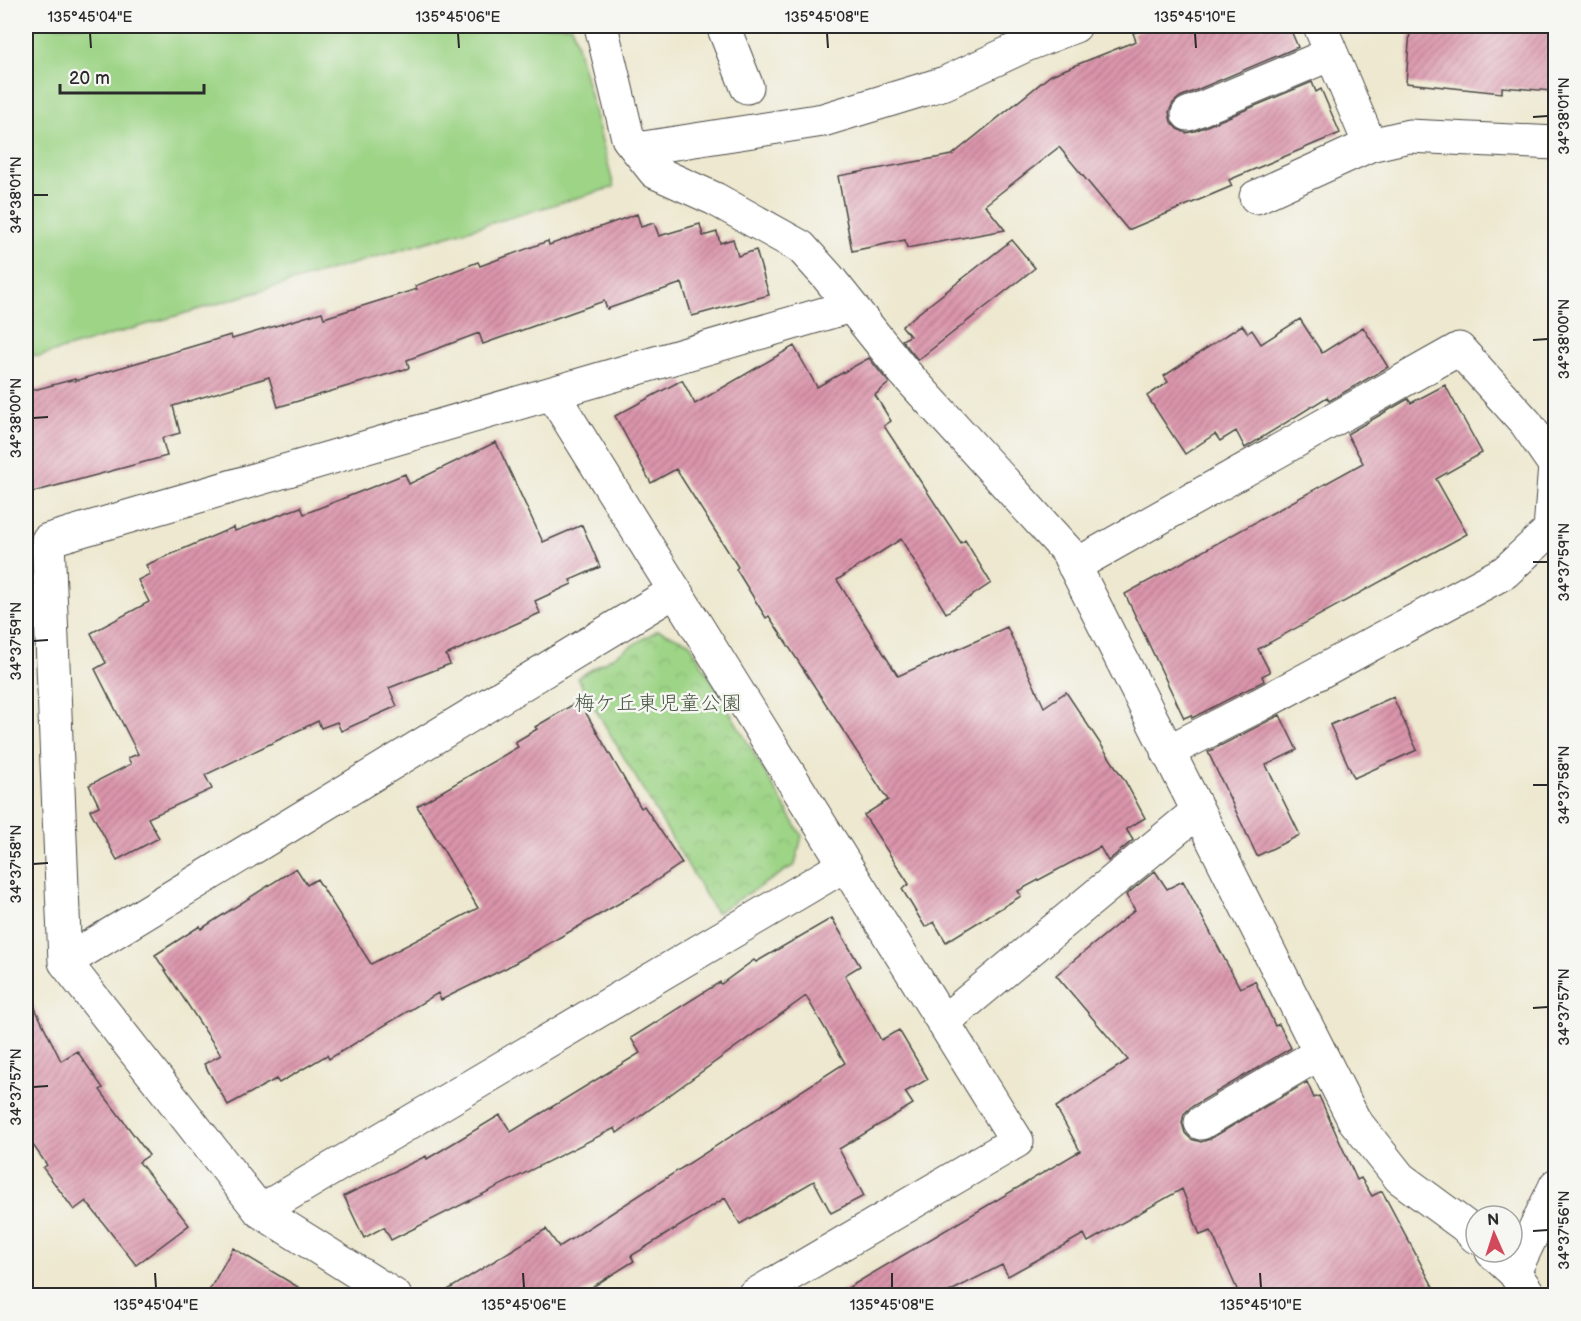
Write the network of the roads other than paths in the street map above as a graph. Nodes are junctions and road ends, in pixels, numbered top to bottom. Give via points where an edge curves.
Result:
1 (601, 26) edge
2 (723, 26) edge
3 (1075, 26) edge
4 (1022, 35) edge
5 (1326, 40) edge
6 (747, 87) dead end
7 (1188, 114) dead end
8 (1556, 143) edge
9 (1370, 145) junction
10 (637, 149) junction
11 (1256, 197) dead end
12 (851, 306) junction
13 (552, 393) junction
14 (37, 541) edge
15 (1074, 566) junction
16 (675, 591) junction
17 (1167, 752) junction
18 (1198, 811) junction
19 (845, 864) junction
20 (65, 962) junction
21 (943, 1022) junction
22 (1320, 1053) junction
23 (1201, 1123) dead end
24 (1556, 1185) edge
25 (260, 1211) junction
26 (1464, 1225) edge
27 (1512, 1273) edge
28 (395, 1296) edge
29 (753, 1296) edge

1 - 10 street via 628,138
2 - 6 street
3 - 4 street
4 - 10 street via 945,83 822,120
5 - 7 street
5 - 9 street
8 - 9 street via 1409,136
9 - 11 street
10 - 12 street via 656,172 715,199 801,247
12 - 13 street
12 - 15 street via 904,372 1067,551
13 - 14 street
13 - 16 street
14 - 20 street
15 - 17 street
15 - 17 street via 1459,349 1526,423 1555,465 1550,530 1505,572
16 - 19 street
16 - 20 street
17 - 18 street
18 - 21 street
18 - 22 street
19 - 21 street
19 - 25 street
20 - 25 street
21 - 29 street via 1017,1141
22 - 23 street
22 - 26 street via 1354,1120 1400,1178
24 - 27 street
25 - 28 street

